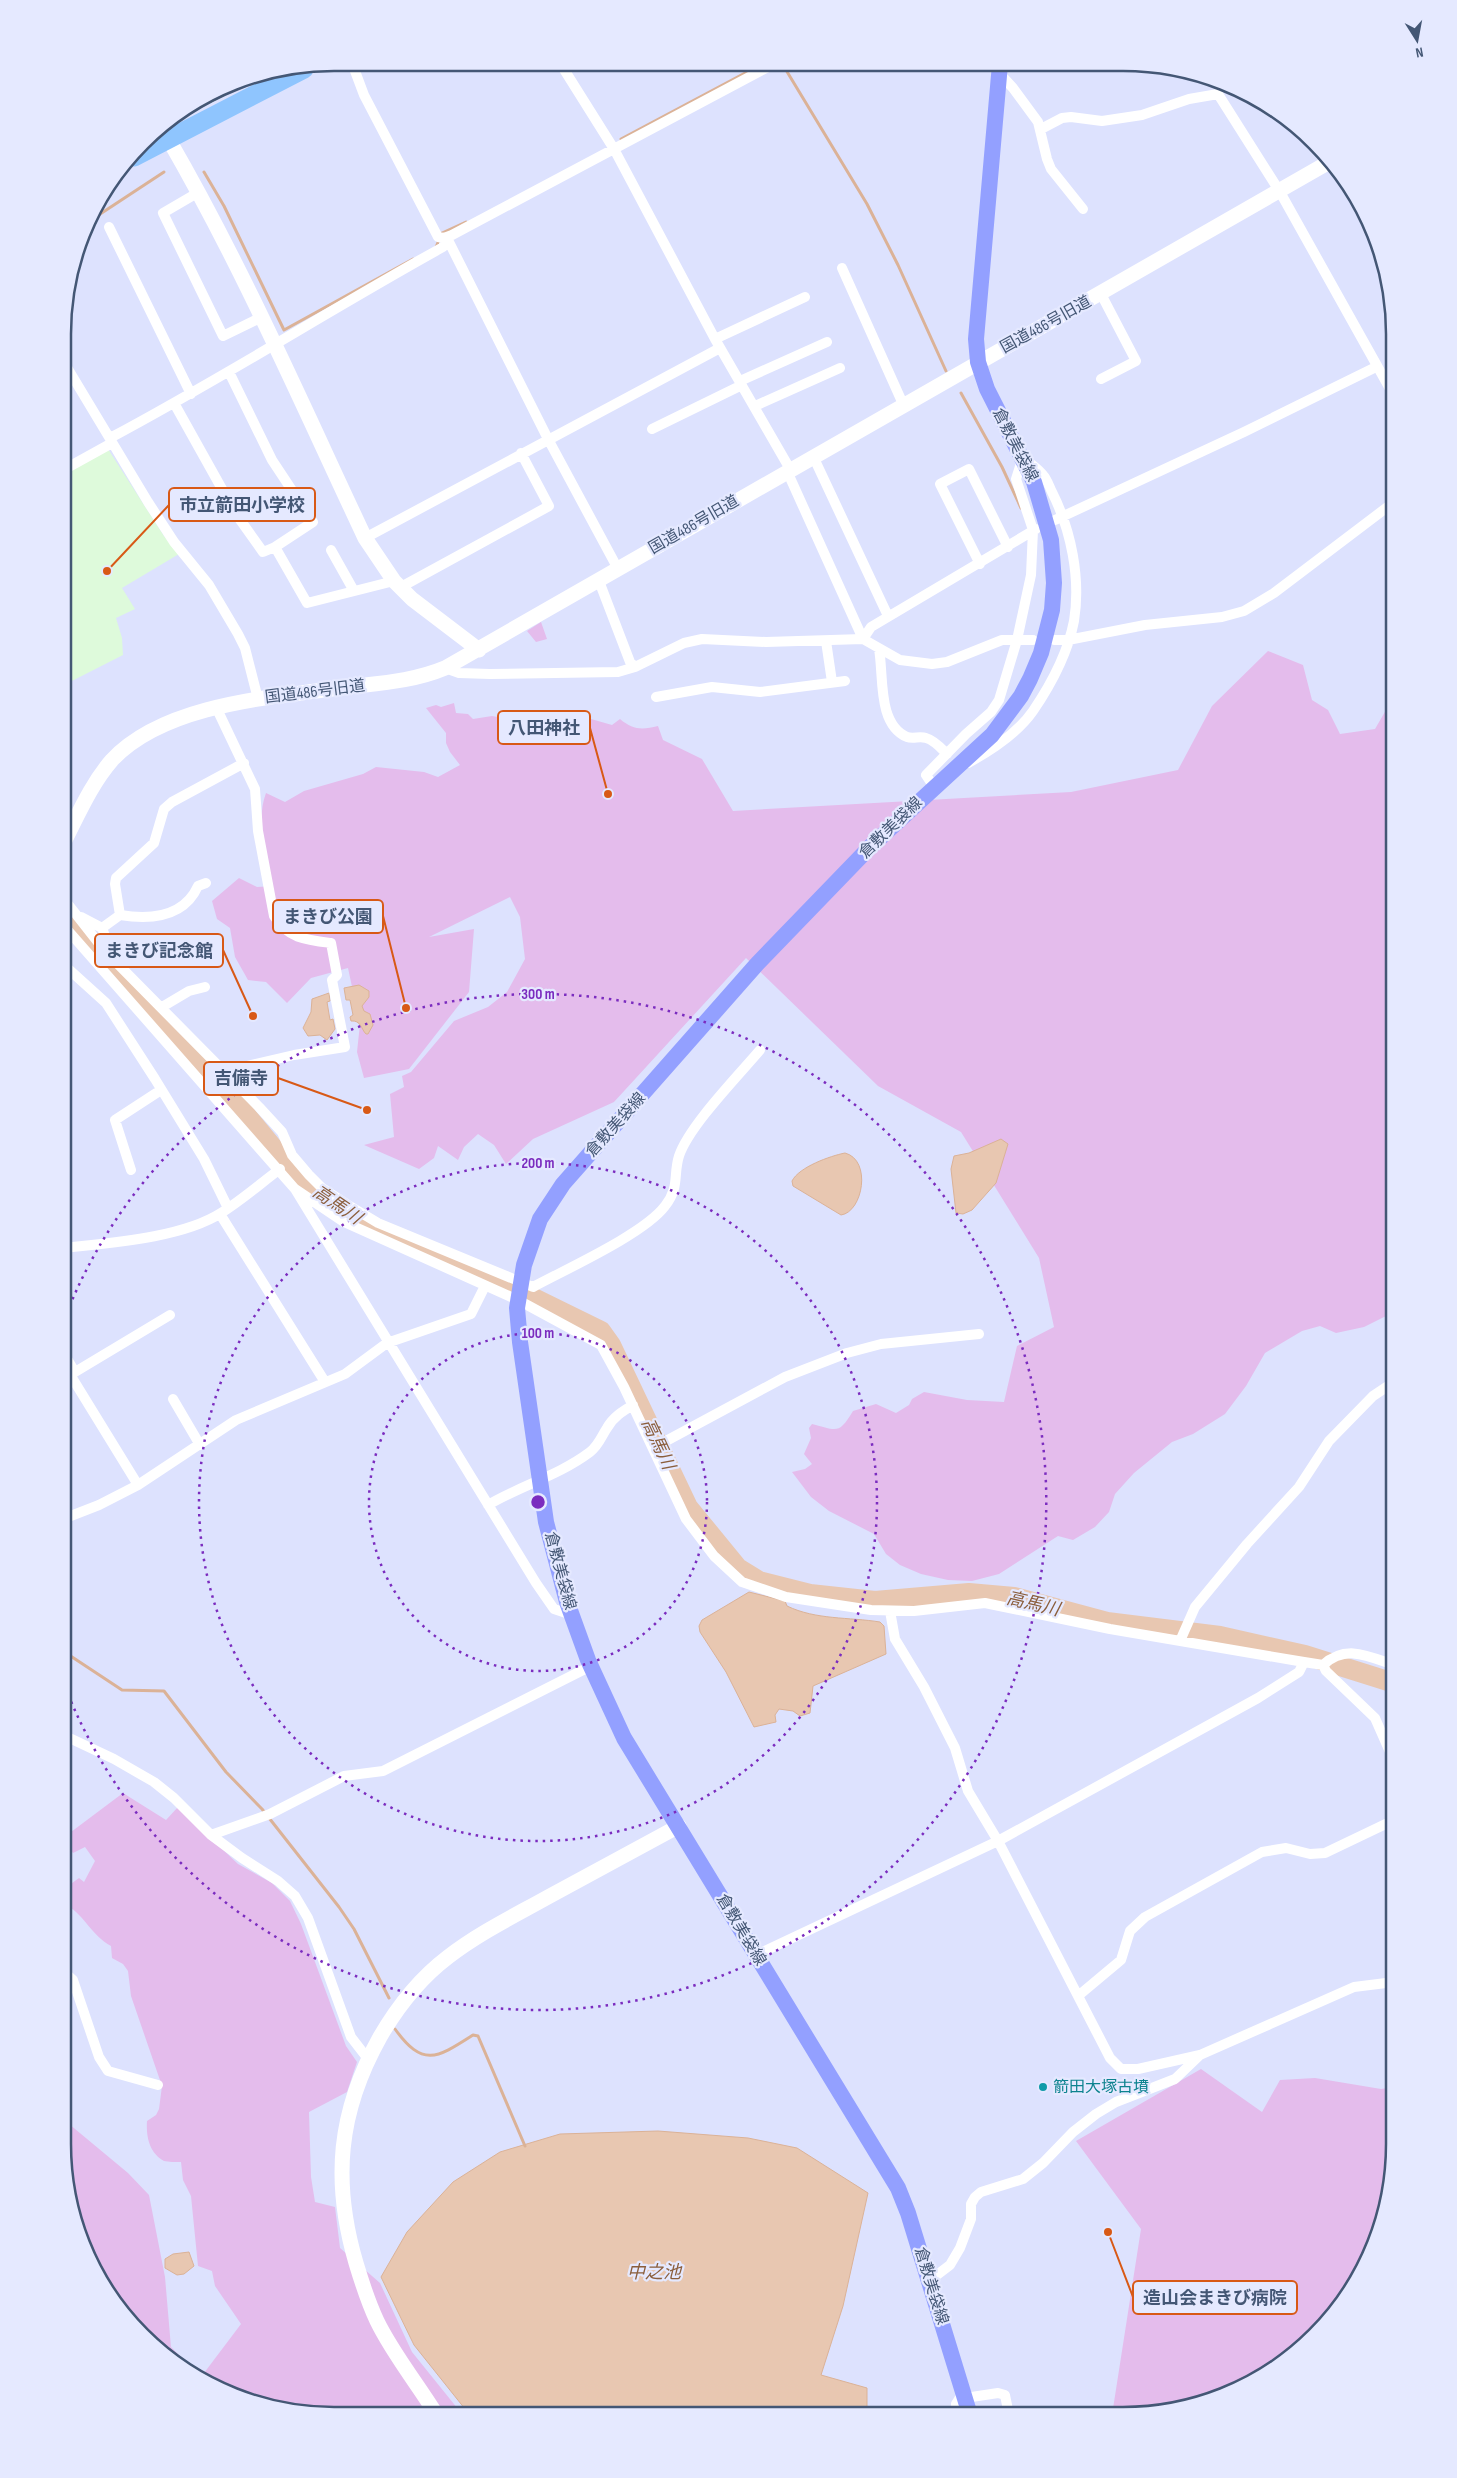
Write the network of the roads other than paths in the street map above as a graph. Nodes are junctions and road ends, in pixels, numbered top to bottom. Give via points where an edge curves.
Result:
1 (355, 71) edge
2 (565, 71) edge
3 (760, 71) edge
4 (997, 71) edge
5 (1000, 71) edge
6 (290, 75) edge
7 (1041, 129) junction
8 (171, 133) edge
9 (612, 146) junction
10 (148, 148) edge
11 (1324, 165) edge
12 (199, 192) junction
13 (1280, 192) junction
14 (1083, 209) dead end
15 (109, 227) dead end
16 (442, 238) junction
17 (842, 268) dead end
18 (1101, 294) junction
19 (805, 296) dead end
20 (262, 317) junction
21 (827, 342) dead end
22 (276, 344) junction
23 (717, 344) junction
24 (978, 362) junction
25 (1376, 367) junction
26 (840, 368) dead end
27 (229, 372) junction
28 (71, 374) edge
29 (1101, 379) dead end
30 (741, 383) junction
31 (1386, 383) edge
32 (190, 394) junction
33 (174, 404) junction
34 (903, 404) junction
35 (755, 406) junction
36 (652, 429) dead end
37 (548, 439) junction
38 (111, 441) junction
39 (521, 453) junction
40 (813, 456) junction
41 (1023, 457) junction
42 (71, 465) edge
43 (789, 470) junction
44 (1386, 508) edge
45 (1059, 517) junction
46 (1036, 529) junction
47 (366, 538) junction
48 (1008, 547) junction
49 (275, 548) junction
50 (331, 550) dead end
51 (980, 564) junction
52 (618, 569) junction
53 (599, 581) junction
54 (397, 584) junction
55 (354, 592) junction
56 (888, 616) junction
57 (863, 639) junction
58 (1017, 640) junction
59 (1033, 640) dead end
60 (1054, 640) dead end
61 (1068, 640) junction
62 (826, 641) junction
63 (879, 649) junction
64 (479, 650) junction
65 (445, 668) junction
66 (635, 668) junction
67 (844, 681) dead end
68 (832, 682) junction
69 (656, 697) dead end
70 (258, 699) junction
71 (216, 707) junction
72 (947, 754) junction
73 (244, 763) junction
74 (947, 775) junction
75 (934, 787) junction
76 (71, 829) edge
77 (206, 883) dead end
78 (71, 907) edge
79 (76, 913) junction
80 (120, 915) junction
81 (102, 928) junction
82 (71, 934) edge
83 (104, 950) junction
84 (71, 971) edge
85 (205, 987) dead end
86 (162, 1007) junction
87 (760, 1050) dead end
88 (224, 1076) junction
89 (211, 1088) junction
90 (161, 1090) junction
91 (280, 1169) junction
92 (131, 1170) dead end
93 (296, 1189) junction
94 (224, 1211) junction
95 (71, 1247) edge
96 (485, 1286) junction
97 (519, 1291) junction
98 (170, 1315) dead end
99 (979, 1334) dead end
100 (387, 1343) junction
101 (71, 1375) edge
102 (71, 1378) edge
103 (325, 1382) junction
104 (1386, 1387) edge
105 (173, 1399) dead end
106 (633, 1405) junction
107 (200, 1445) junction
108 (657, 1445) junction
109 (540, 1480) junction
110 (138, 1485) junction
111 (488, 1505) junction
112 (71, 1516) edge
113 (890, 1611) junction
114 (572, 1615) junction
115 (1180, 1641) junction
116 (1304, 1662) junction
117 (1386, 1662) edge
118 (1323, 1665) junction
119 (591, 1666) junction
120 (71, 1739) edge
121 (1386, 1743) edge
122 (1386, 1824) edge
123 (679, 1826) junction
124 (211, 1835) junction
125 (998, 1841) junction
126 (756, 1955) junction
127 (71, 1978) edge
128 (1386, 1983) edge
129 (1078, 1996) junction
130 (1200, 2055) junction
131 (368, 2059) junction
132 (158, 2085) dead end
133 (929, 2281) junction
134 (964, 2396) junction
135 (432, 2407) edge
136 (956, 2407) edge
137 (967, 2407) edge
138 (1007, 2407) edge

1 - 16 street via 364,95
2 - 9 street
3 - 9 street
4 - 24 main road, 倉敷美袋線 via 976,320
5 - 7 street
6 - 8 highway
7 - 13 street via 1062,118 1102,121 1142,115 1189,99 1218,94
7 - 14 street via 1051,169
8 - 10 highway
8 - 12 street
9 - 16 street
9 - 23 street
11 - 13 street, 国道486号旧道
12 - 20 street
12 - 20 street via 163,213 223,336
13 - 18 street, 国道486号旧道
13 - 25 street
15 - 32 street
16 - 22 street via 443,247 362,291
16 - 37 street
17 - 34 street
18 - 24 street, 国道486号旧道
18 - 29 street via 1136,361
19 - 23 street
20 - 22 street
21 - 30 street
22 - 27 street
22 - 47 street
23 - 30 street
23 - 37 street via 617,405
24 - 34 street, 国道486号旧道
24 - 41 main road, 倉敷美袋線 via 987,389
25 - 31 street
25 - 45 street
26 - 35 street
27 - 32 street
27 - 49 street via 272,460 314,522
28 - 38 street
30 - 35 street
30 - 36 street
32 - 33 street
33 - 38 street
33 - 49 street via 236,514 262,552
34 - 40 street, 国道486号旧道
35 - 43 street
37 - 39 street
37 - 52 street
38 - 42 street
38 - 70 street via 174,542 209,585 238,634 245,648
39 - 47 street
39 - 54 street via 549,506
40 - 43 street, 国道486号旧道
40 - 56 street
41 - 45 street via 1043,474
41 - 46 street via 1016,479
41 - 74 main road, 倉敷美袋線 via 1041,499 1051,540 1054,583 1046,636 1030,679 992,736
43 - 52 street, 国道486号旧道
43 - 57 street
44 - 61 street via 1274,593 1244,611
45 - 61 street via 1071,544 1076,585 1074,621
46 - 48 street
46 - 58 street via 1031,575
47 - 54 street
48 - 51 street
48 - 51 street via 969,469 940,484
49 - 55 street via 307,603
50 - 55 street
51 - 56 street
52 - 53 street, 国道486号旧道
53 - 64 street, 国道486号旧道
53 - 66 street
54 - 55 street
54 - 64 street
56 - 57 street via 871,627
57 - 62 street
57 - 63 street
58 - 59 street
58 - 63 street via 1002,640 947,662 932,664 900,660
58 - 72 street via 999,700 991,712
60 - 61 street
61 - 74 street via 1048,686 1032,712 1004,741
62 - 66 street via 702,639 684,642
62 - 68 street
63 - 72 street via 887,717 896,731 908,738 926,738
64 - 65 street, 国道486号旧道
65 - 66 street via 490,674 618,672
65 - 70 street, 国道486号旧道 via 411,679
67 - 68 street
68 - 69 street via 760,692 712,687
70 - 71 street, 国道486号旧道
71 - 73 street
71 - 76 street, 国道486号旧道 via 150,733 113,759 99,777
72 - 75 street via 926,775
73 - 80 street via 164,809 154,843 116,878
73 - 88 street via 255,789 258,831 274,916 280,927 301,939 331,943 337,975 332,980 344,1047 230,1070
74 - 75 main road, 倉敷美袋線
75 - 97 main road, 倉敷美袋線 via 871,846 757,964 564,1184 540,1219
77 - 80 street via 198,886 192,899 184,906 150,918
78 - 79 street
79 - 81 street
79 - 83 street
80 - 81 street
81 - 83 street via 108,944
82 - 89 street
83 - 86 street
84 - 90 street via 106,1003
85 - 86 street via 189,991
86 - 88 street
87 - 97 street via 694,1130 679,1156 676,1186 665,1207 642,1228 533,1288
88 - 89 street
88 - 97 street via 282,1132 292,1156 322,1188 378,1223
89 - 91 street
90 - 92 street via 115,1120
90 - 94 street via 204,1159
91 - 93 street
91 - 94 street
93 - 96 street via 344,1222
93 - 100 street
94 - 95 street via 192,1226 130,1240
94 - 103 street
96 - 97 street
96 - 100 street via 471,1314
97 - 106 street via 601,1345
97 - 109 main road, 倉敷美袋線 via 520,1342
98 - 101 street
99 - 108 street via 881,1344 847,1353 785,1377
100 - 103 street via 345,1374
100 - 111 street
102 - 110 street
103 - 107 street via 236,1420
104 - 115 street via 1373,1396 1329,1442 1299,1487 1195,1606
105 - 107 street
106 - 108 street
106 - 109 street via 617,1415 592,1451 568,1468
107 - 110 street
108 - 113 street via 686,1519 714,1556 742,1582 786,1597 821,1604
109 - 111 street
109 - 114 main road, 倉敷美袋線 via 546,1522
110 - 112 street
111 - 114 street via 546,1600 554,1609
113 - 115 street via 985,1603
113 - 125 street via 895,1639 929,1696 955,1748 968,1791
114 - 119 main road, 倉敷美袋線
115 - 116 street
116 - 118 street
116 - 125 street via 1299,1672 1258,1698
117 - 118 street via 1356,1653 1332,1656
118 - 121 street via 1326,1672 1375,1718
119 - 123 main road, 倉敷美袋線 via 624,1738
119 - 124 street via 383,1771 344,1776 268,1815
120 - 124 street via 154,1782
122 - 129 street via 1325,1853 1310,1854 1286,1848 1262,1852 1144,1917 1130,1931 1122,1960
123 - 126 main road, 倉敷美袋線
123 - 131 street via 477,1936 446,1958 401,2003
124 - 131 street via 295,1896 308,1918 351,2036
125 - 126 street
125 - 129 street
126 - 133 main road, 倉敷美袋線 via 898,2188
127 - 132 street via 99,2057 108,2071
128 - 130 street via 1354,1987
129 - 130 street via 1110,2058 1121,2068 1138,2068
130 - 133 street via 1175,2079 1116,2102 1096,2114 1023,2179 974,2197 971,2219 960,2248 950,2265
131 - 135 street via 347,2121 343,2150 341,2179 347,2230 378,2323
133 - 134 main road, 倉敷美袋線
134 - 136 street
134 - 137 main road, 倉敷美袋線
134 - 138 street via 998,2393 1005,2395

